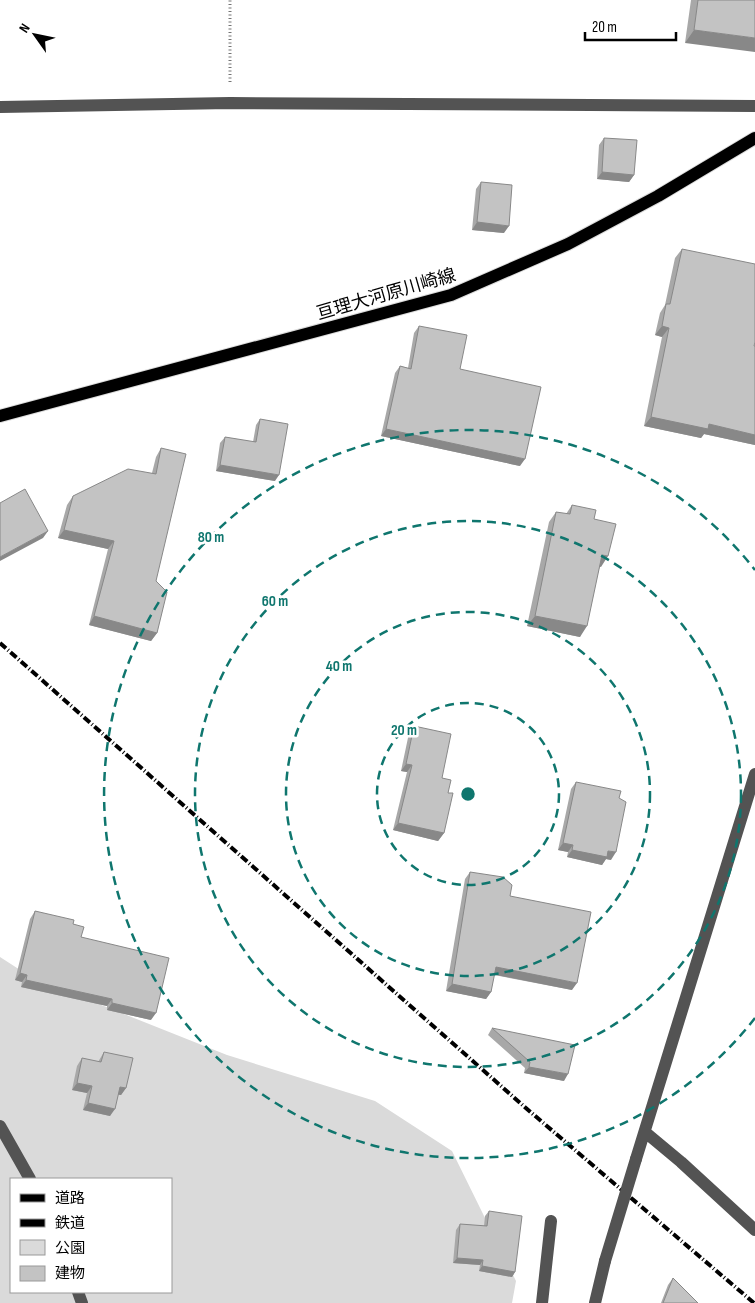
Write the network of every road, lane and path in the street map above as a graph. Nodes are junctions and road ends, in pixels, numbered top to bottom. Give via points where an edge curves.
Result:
1 (230, 0) edge
2 (230, 103) junction
3 (755, 106) edge
4 (0, 107) edge
5 (755, 138) edge
6 (0, 416) edge
7 (755, 774) edge
8 (752, 798) edge
9 (0, 1126) edge
10 (645, 1132) junction
11 (29, 1178) edge
12 (552, 1221) dead end
13 (755, 1230) edge
14 (542, 1303) edge
15 (595, 1303) edge

1 - 2 path
2 - 3 street
2 - 4 street
5 - 6 main road, 亘理大河原川崎線 via 658,196 568,244 450,295
7 - 8 street
8 - 10 street
9 - 11 street
10 - 13 street
10 - 15 street, bridge
12 - 14 street

